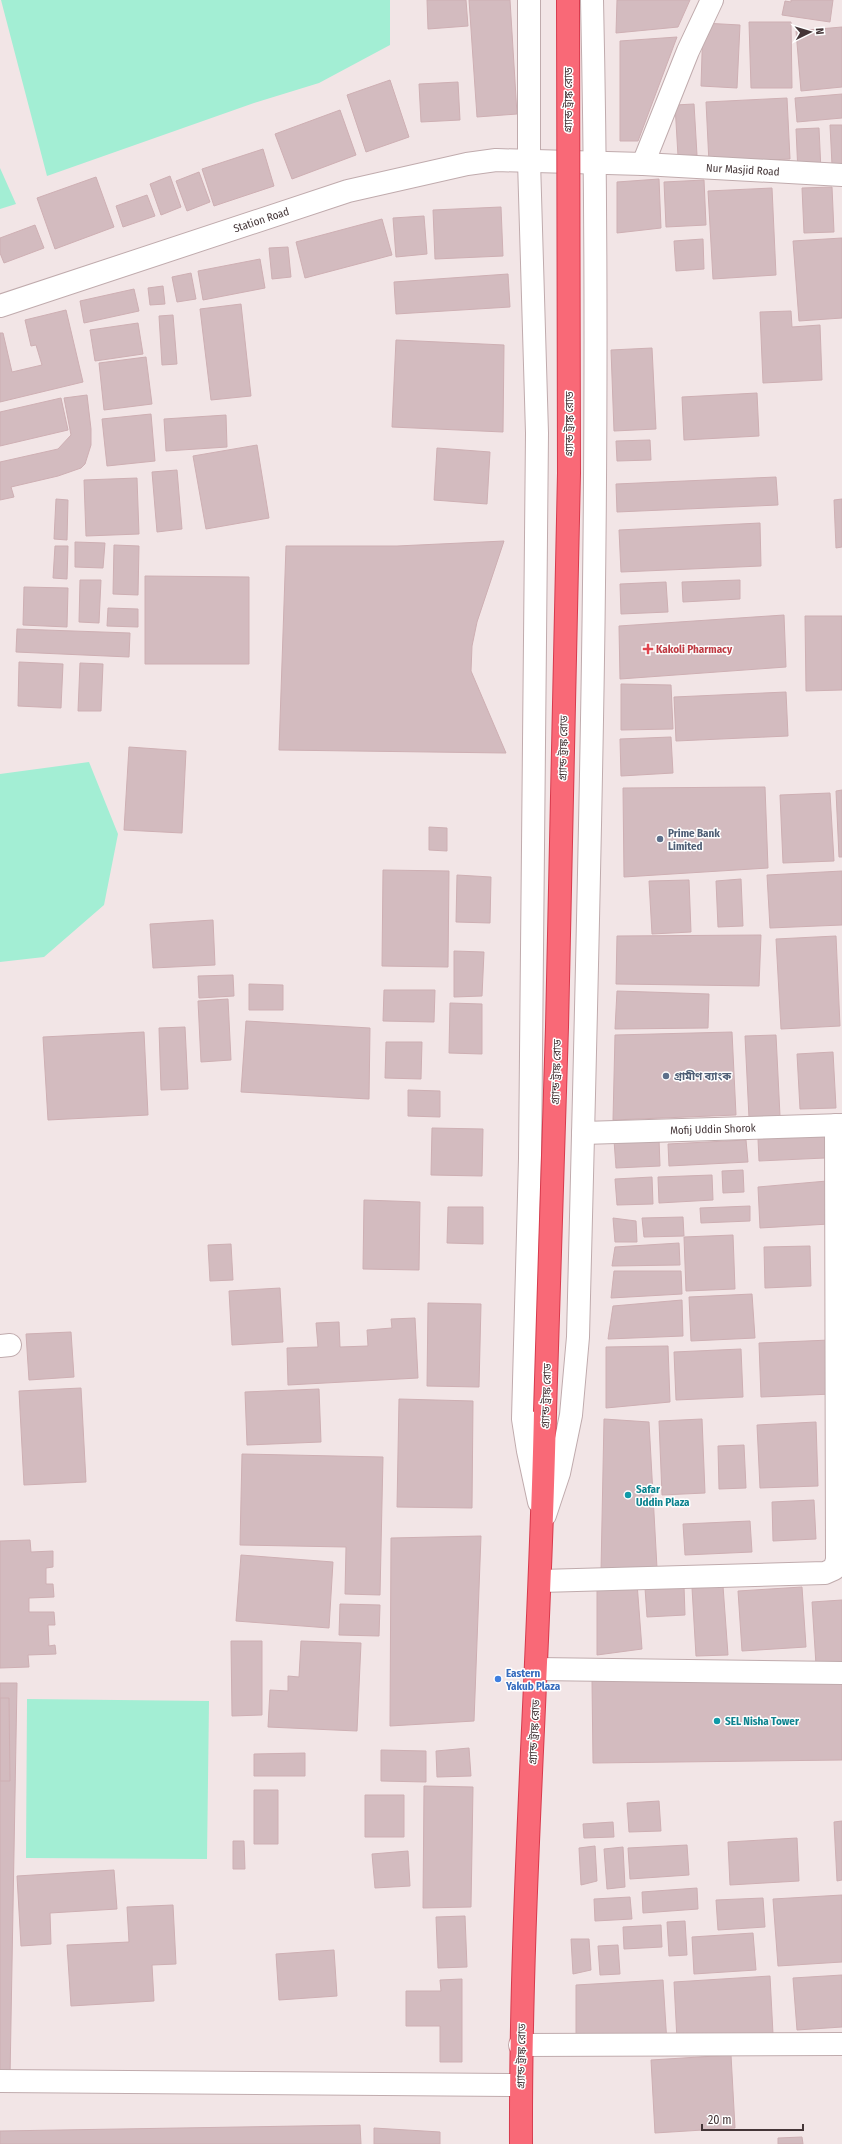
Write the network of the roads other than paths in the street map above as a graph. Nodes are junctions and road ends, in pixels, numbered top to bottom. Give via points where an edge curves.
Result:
1 (528, 0) edge
2 (568, 0) edge
3 (592, 0) edge
4 (712, 0) edge
5 (529, 160) junction
6 (596, 162) junction
7 (643, 164) junction
8 (842, 175) edge
9 (0, 306) edge
10 (839, 1125) edge
11 (583, 1133) junction
12 (543, 1520) junction
13 (541, 1581) junction
14 (537, 1669) junction
15 (842, 1673) edge
16 (842, 2044) edge
17 (520, 2045) junction
18 (0, 2081) edge
19 (520, 2085) junction
20 (521, 2144) edge

1 - 5 street
2 - 12 highway, গ্র্যান্ড ট্রাঙ্ক রোড, bridge via 569,481
3 - 6 street
4 - 7 street via 688,51
5 - 6 street, Station Road
5 - 9 street, Station Road via 496,160 468,164 348,191
5 - 12 street via 537,441 530,1158 523,1419
6 - 7 street, Nur Masjid Road
6 - 11 street via 591,799
7 - 8 street, Nur Masjid Road
10 - 11 street, Mofij Uddin Shorok
10 - 13 street via 837,1560 834,1569 825,1573
11 - 12 street via 578,1337 571,1415 558,1473
12 - 13 highway, গ্র্যান্ড ট্রাঙ্ক রোড
13 - 14 highway, গ্র্যান্ড ট্রাঙ্ক রোড
14 - 15 street
14 - 17 highway, গ্র্যান্ড ট্রাঙ্ক রোড
16 - 17 street
17 - 19 highway, গ্র্যান্ড ট্রাঙ্ক রোড
18 - 19 street
19 - 20 highway, গ্র্যান্ড ট্রাঙ্ক রোড

